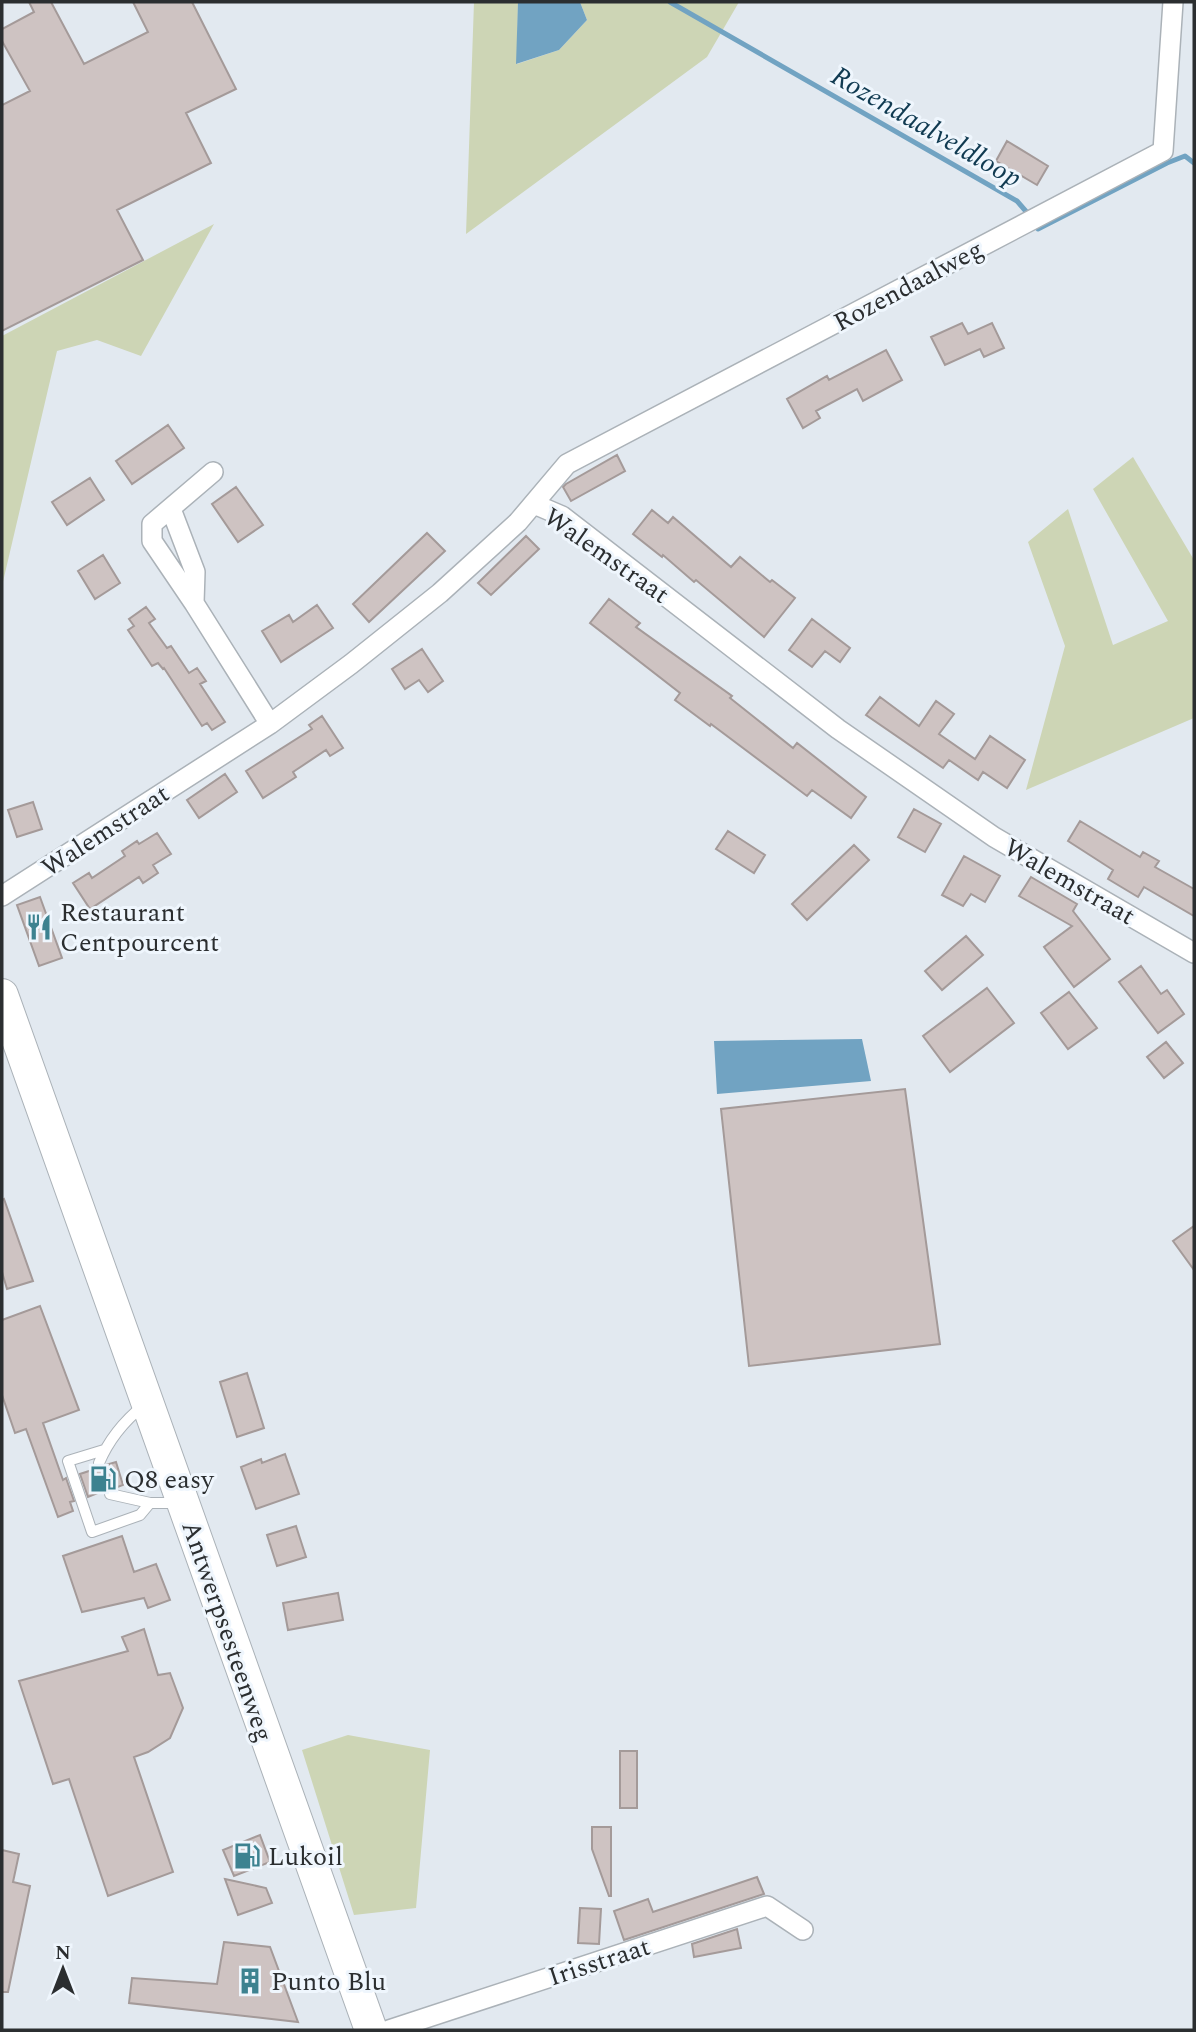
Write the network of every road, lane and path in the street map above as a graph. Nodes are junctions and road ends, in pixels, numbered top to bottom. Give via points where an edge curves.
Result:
1 (1173, 2) edge
2 (214, 472) dead end
3 (534, 504) junction
4 (171, 509) junction
5 (194, 603) junction
6 (270, 724) junction
7 (2, 896) edge
8 (1194, 953) edge
9 (2, 995) edge
10 (147, 1402) junction
11 (104, 1450) junction
12 (99, 1463) dead end
13 (110, 1494) dead end
14 (150, 1503) junction
15 (183, 1503) junction
16 (803, 1930) dead end
17 (370, 2030) edge
18 (389, 2030) edge

1 - 3 street, Rozendaalweg via 1163,151 567,464
2 - 4 street
3 - 6 street, Walemstraat via 440,593
3 - 8 street, Walemstraat via 562,516 838,729 994,837
4 - 5 street via 195,572
4 - 5 street via 152,524 152,541
5 - 6 street
6 - 7 street, Walemstraat
9 - 10 main road, Antwerpsesteenweg
10 - 11 lane via 127,1419
10 - 15 main road, Antwerpsesteenweg
11 - 12 lane
11 - 14 lane via 68,1461 92,1532 140,1515
13 - 14 lane
14 - 15 lane
15 - 17 main road, Antwerpsesteenweg
16 - 18 street, Irisstraat via 767,1906

